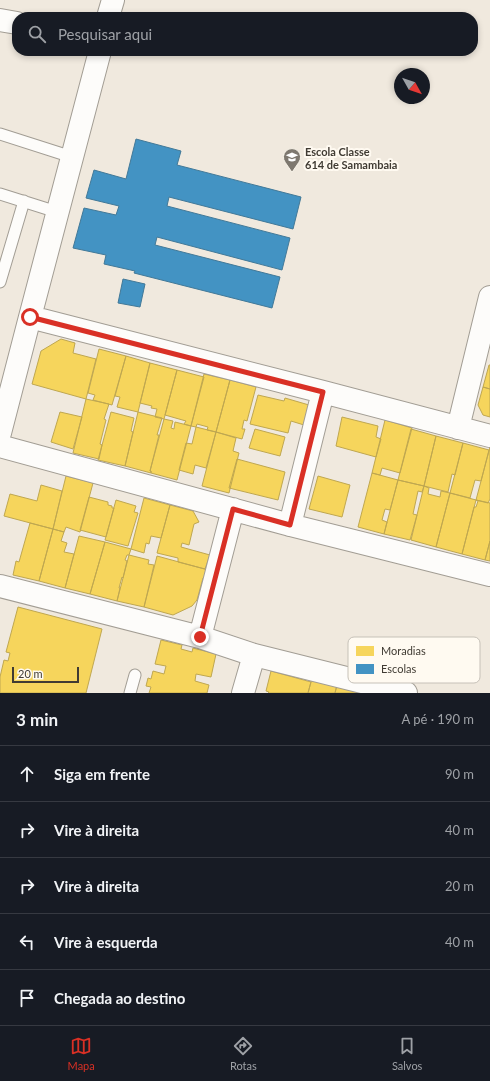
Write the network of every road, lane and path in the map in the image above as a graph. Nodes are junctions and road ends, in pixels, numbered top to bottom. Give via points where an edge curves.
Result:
1 (113, 0) edge
2 (109, 12) edge
3 (0, 20) edge
4 (12, 22) edge
5 (99, 56) edge
6 (0, 134) edge
7 (72, 158) junction
8 (0, 194) edge
9 (24, 201) junction
10 (57, 212) junction
11 (1, 278) edge
12 (490, 297) edge
13 (30, 317) junction
14 (323, 392) junction
15 (458, 428) junction
16 (0, 434) edge
17 (490, 436) edge
18 (0, 446) edge
19 (233, 509) junction
20 (290, 525) junction
21 (490, 575) edge
22 (0, 586) edge
23 (200, 637) junction
24 (254, 655) junction
25 (135, 675) dead end
26 (348, 678) edge
27 (366, 683) edge
28 (130, 693) edge
29 (243, 693) edge
30 (406, 693) edge

1 - 2 street
3 - 4 street
5 - 7 street
6 - 7 lane
7 - 10 street
8 - 9 lane
9 - 10 lane
9 - 11 lane
10 - 13 street
12 - 15 street
13 - 14 street
13 - 16 street
14 - 15 street
14 - 20 street
15 - 17 street
18 - 19 street
19 - 20 street
19 - 23 street
20 - 21 street
22 - 23 street
23 - 24 street
24 - 26 street
24 - 29 street
25 - 28 lane
27 - 30 street

